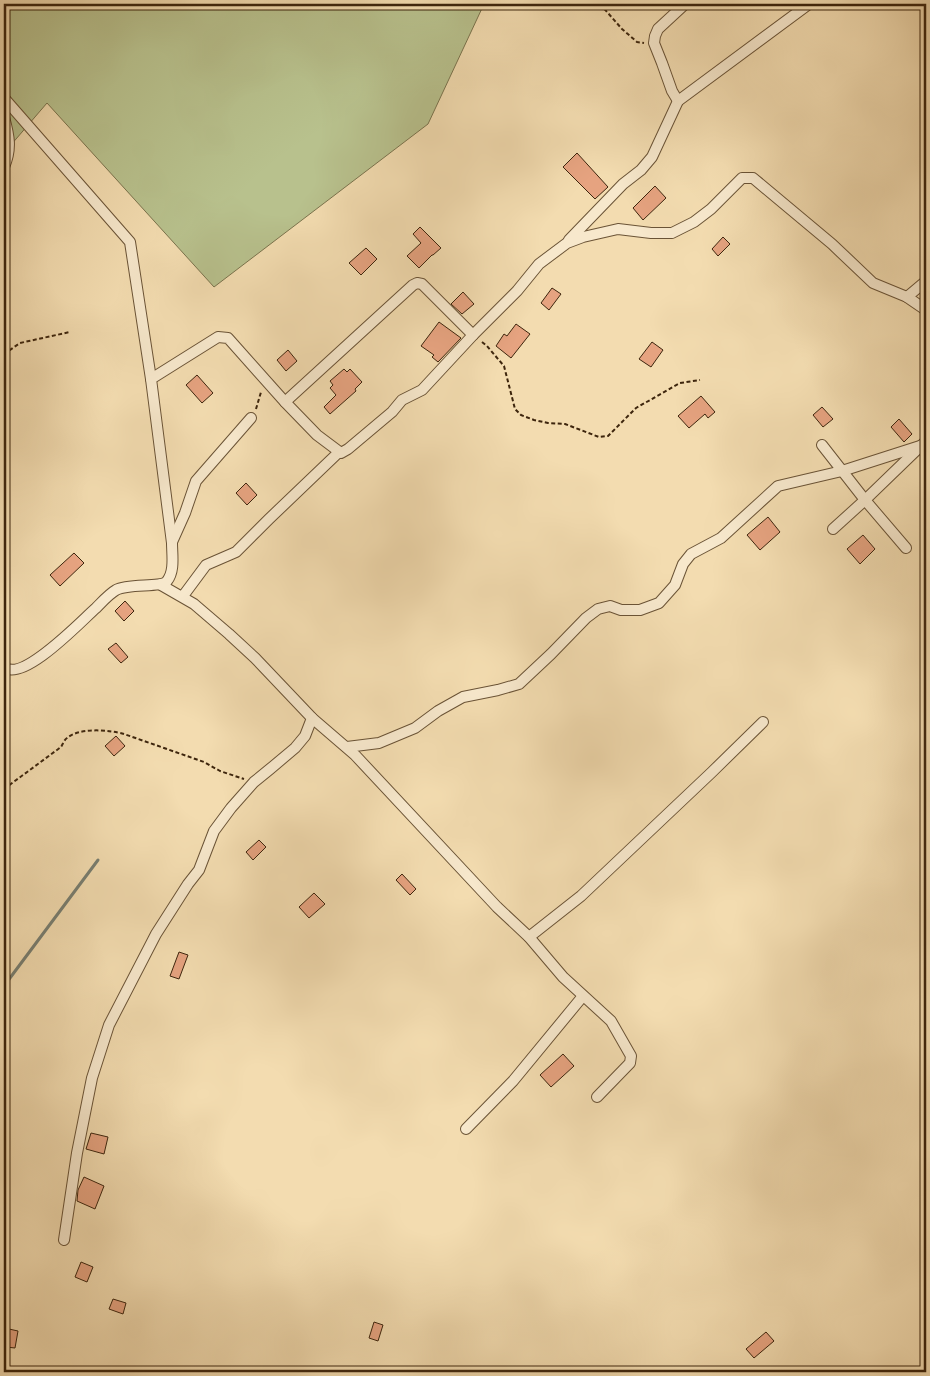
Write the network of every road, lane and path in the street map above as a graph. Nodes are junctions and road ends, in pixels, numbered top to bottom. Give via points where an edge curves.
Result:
1 (600, 4) edge
2 (685, 4) edge
3 (809, 4) edge
4 (654, 43) junction
5 (4, 98) edge
6 (678, 102) junction
7 (4, 117) edge
8 (4, 167) edge
9 (567, 243) junction
10 (926, 281) edge
11 (907, 297) junction
12 (926, 310) edge
13 (70, 332) dead end
14 (473, 335) junction
15 (4, 354) edge
16 (264, 377) junction
17 (151, 379) junction
18 (700, 380) dead end
19 (285, 402) junction
20 (252, 418) joint
21 (822, 445) dead end
22 (924, 447) edge
23 (339, 452) junction
24 (842, 471) junction
25 (865, 500) junction
26 (833, 529) dead end
27 (172, 543) junction
28 (906, 548) dead end
29 (162, 585) junction
30 (183, 596) junction
31 (4, 667) edge
32 (312, 718) junction
33 (764, 722) dead end
34 (347, 748) junction
35 (254, 782) junction
36 (4, 789) edge
37 (529, 938) junction
38 (583, 996) junction
39 (597, 1097) dead end
40 (466, 1129) dead end
41 (64, 1240) dead end

1 - 4 path via 637,42
2 - 4 street via 658,30
3 - 6 street
4 - 6 street
5 - 17 street via 130,242
6 - 9 street via 652,157
7 - 8 street via 9,134
9 - 11 street via 618,229 672,233 711,209 742,178 753,178 873,283
9 - 14 street via 538,264 517,291
10 - 11 street
11 - 12 street
13 - 15 path via 20,343
14 - 18 path via 504,366 515,409 521,415 565,424 599,437 608,436 636,408 680,383
14 - 19 street via 422,284 417,283
14 - 23 street via 422,390 402,400 348,449
16 - 17 street via 228,338 218,337
16 - 19 street
16 - 20 path
17 - 27 street
19 - 23 street
20 - 27 street via 196,481
21 - 24 street
22 - 24 street
22 - 25 street
23 - 30 street via 236,552 206,565
24 - 25 street
24 - 34 street via 778,486 721,538 691,554 683,564 675,585 658,603 640,610 621,610 610,606 598,609 519,684 463,697 415,728 379,743
25 - 26 street
25 - 28 street
27 - 29 street via 171,574
29 - 30 street
29 - 31 street via 133,585 116,590 43,656 21,668 12,670
30 - 32 street via 255,658
32 - 34 street
32 - 35 street via 305,736 295,748
33 - 37 street via 581,896
34 - 37 street
35 - 36 path via 111,730 77,732 66,738 61,747
35 - 41 street via 214,831 199,870 156,934 109,1025 92,1078
37 - 38 street
38 - 39 street via 611,1021 631,1056 630,1063
38 - 40 street via 513,1081

